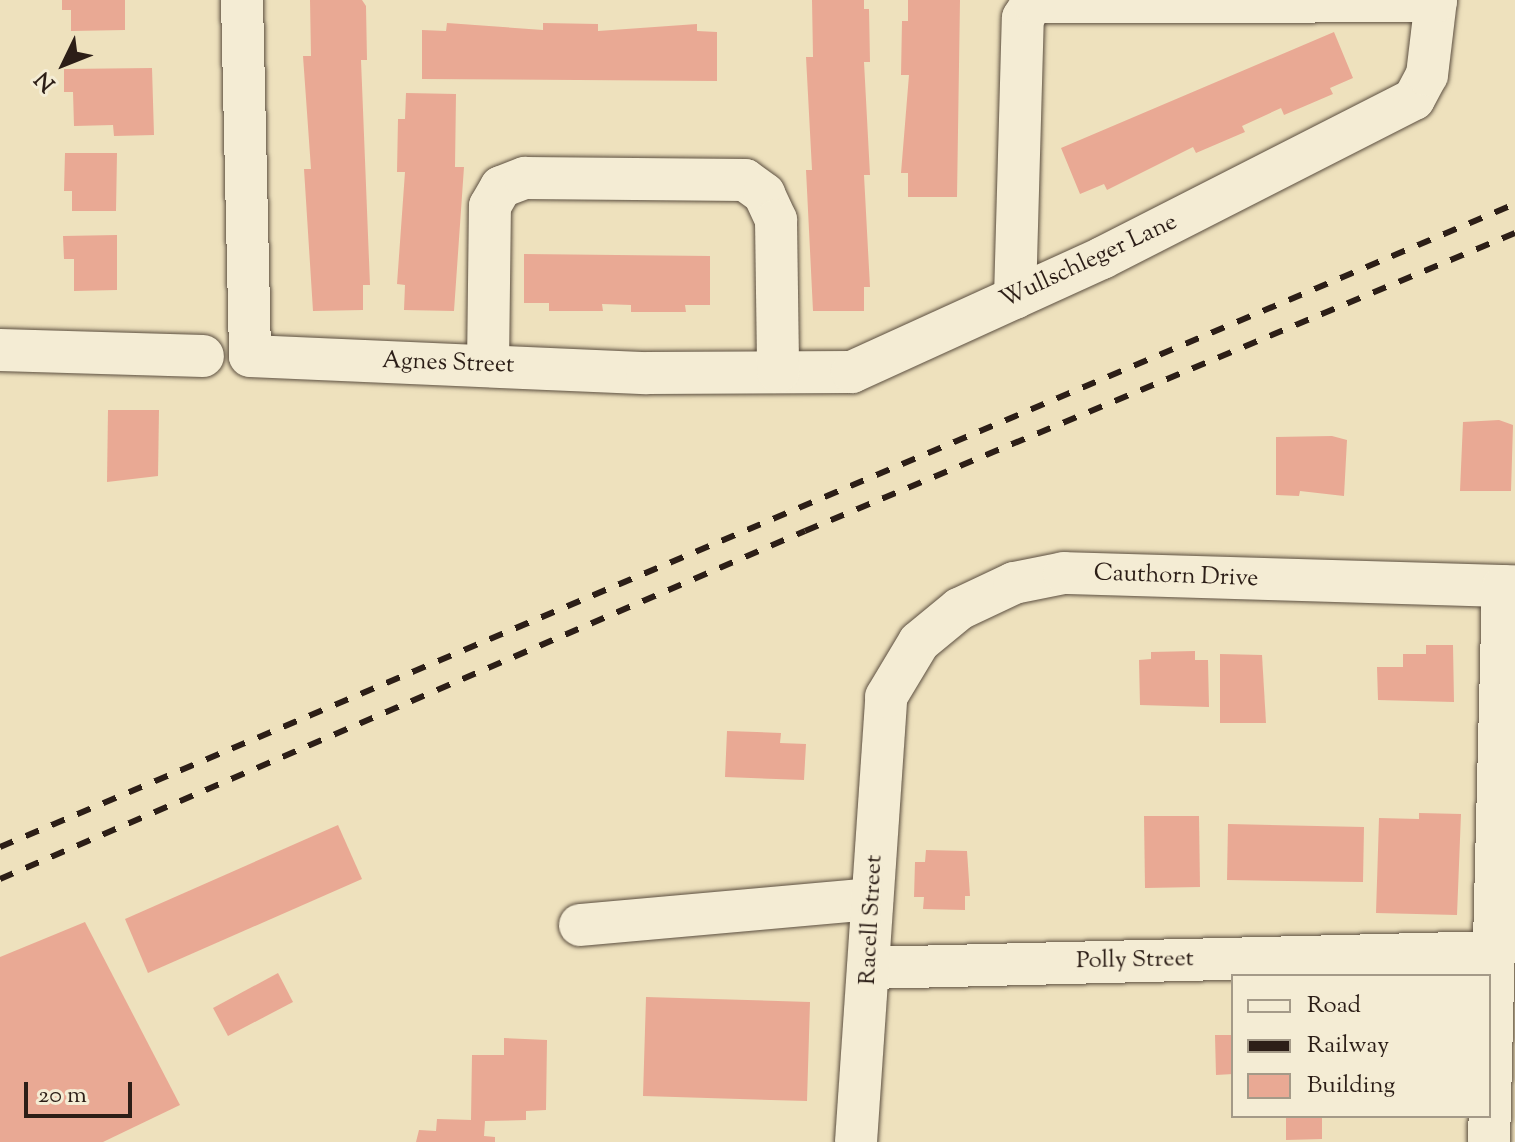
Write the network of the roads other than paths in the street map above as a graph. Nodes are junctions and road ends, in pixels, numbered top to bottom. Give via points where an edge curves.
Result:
1 (242, 0) edge
2 (1436, 0) edge
3 (1015, 298) junction
4 (0, 350) edge
5 (203, 356) dead end
6 (488, 366) junction
7 (778, 372) junction
8 (647, 373) joint
9 (1509, 586) edge
10 (886, 697) joint
11 (872, 899) junction
12 (580, 925) dead end
13 (1496, 952) junction
14 (870, 968) junction
15 (1491, 1088) edge
16 (1490, 1118) edge
17 (856, 1142) edge
18 (1489, 1142) edge

1 - 6 street, Agnes Street via 250,356
2 - 3 street, Wullschleger Lane via 1427,75 1414,99 1394,114
2 - 3 street via 1033,2 1023,18
3 - 7 street, Wullschleger Lane via 852,372
4 - 5 street
6 - 7 street via 490,206 501,187 525,178 745,180 764,194 776,220
6 - 8 street, Agnes Street
7 - 8 street, Wullschleger Lane
9 - 10 street, Cauthorn Drive via 1064,573 1014,583 959,609 919,642
9 - 13 street
10 - 11 street, Racell Street
11 - 12 street
11 - 14 street, Racell Street
13 - 14 street, Polly Street
13 - 15 street
14 - 17 street, Racell Street
16 - 18 street

